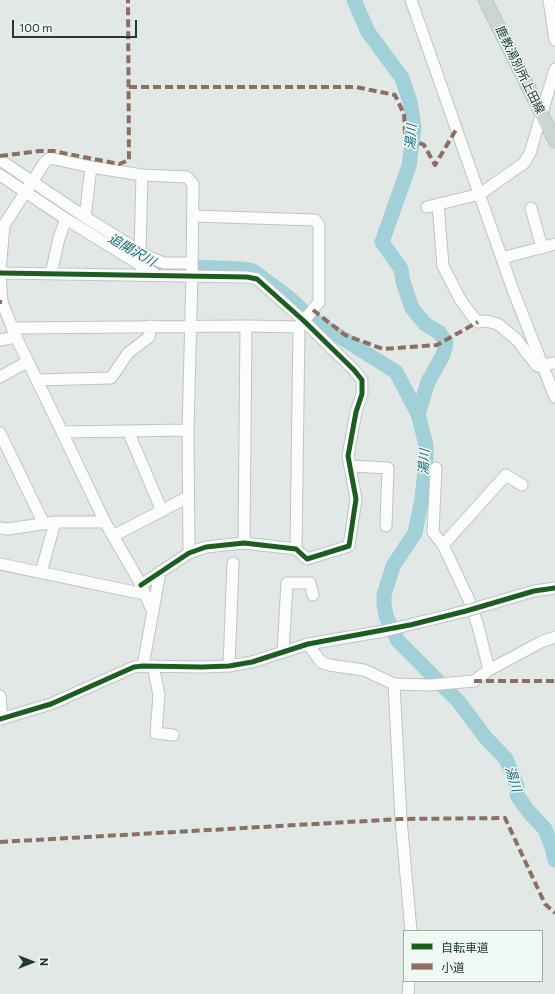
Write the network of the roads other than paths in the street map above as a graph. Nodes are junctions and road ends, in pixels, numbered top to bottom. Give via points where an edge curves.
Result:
1 (411, 0) edge
2 (485, 0) edge
3 (549, 0) edge
4 (554, 17) edge
5 (555, 40) edge
6 (555, 70) edge
7 (542, 114) junction
8 (555, 123) edge
9 (555, 141) edge
10 (0, 160) edge
11 (91, 167) junction
12 (0, 175) edge
13 (142, 175) junction
14 (29, 186) junction
15 (480, 194) junction
16 (531, 208) dead end
17 (193, 216) junction
18 (85, 217) junction
19 (66, 219) junction
20 (2, 230) edge
21 (555, 244) edge
22 (542, 248) junction
23 (140, 252) junction
24 (502, 258) junction
25 (192, 270) junction
26 (0, 273) edge
27 (51, 274) junction
28 (156, 275) junction
29 (305, 319) junction
30 (150, 326) junction
31 (191, 326) junction
32 (246, 326) junction
33 (14, 332) junction
34 (0, 340) edge
35 (27, 362) junction
36 (555, 364) edge
37 (542, 366) junction
38 (0, 377) edge
39 (37, 380) junction
40 (555, 397) edge
41 (188, 430) junction
42 (128, 431) junction
43 (62, 432) junction
44 (0, 433) edge
45 (351, 466) junction
46 (436, 468) dead end
47 (522, 485) dead end
48 (188, 497) junction
49 (162, 511) junction
50 (105, 522) junction
51 (50, 523) junction
52 (386, 526) dead end
53 (0, 528) edge
54 (113, 536) junction
55 (244, 543) junction
56 (443, 545) junction
57 (296, 549) junction
58 (189, 553) junction
59 (233, 563) dead end
60 (0, 564) edge
61 (160, 572) junction
62 (41, 573) junction
63 (555, 588) edge
64 (142, 590) junction
65 (313, 595) dead end
66 (152, 610) junction
67 (555, 637) edge
68 (308, 644) junction
69 (283, 652) junction
70 (148, 666) junction
71 (229, 666) junction
72 (489, 670) junction
73 (394, 684) junction
74 (0, 696) edge
75 (1, 719) edge
76 (173, 734) dead end
77 (411, 930) edge
78 (409, 982) edge
79 (408, 994) edge

1 - 15 street
2 - 7 main road, 鹿教湯別所上田線
3 - 4 street
4 - 5 street
6 - 7 street
7 - 8 street
7 - 9 main road, 鹿教湯別所上田線
7 - 15 street via 530,153 524,163
10 - 14 street
11 - 13 street
11 - 14 street via 50,158
11 - 18 street
12 - 14 street
13 - 17 street via 187,177 193,184
13 - 23 street
14 - 18 street
14 - 19 street
14 - 20 street
15 - 24 street
15 - 37 street via 432,206 443,266 472,317 478,322 498,324 517,340 536,366
16 - 22 street
17 - 25 street
17 - 29 street via 315,220 319,225 319,302
18 - 23 street
19 - 27 street
19 - 28 street
20 - 26 street
21 - 22 street
22 - 24 street
23 - 25 street via 164,263
24 - 37 street
25 - 28 street
25 - 29 street via 257,279
25 - 31 street
26 - 27 street
26 - 33 street via 2,302
27 - 28 street
29 - 32 street
29 - 45 street via 362,380 362,394 348,456
29 - 57 street
30 - 31 street
30 - 33 street
30 - 39 street via 149,337 128,353 111,378
31 - 32 street
31 - 41 street
32 - 55 street
33 - 34 street
33 - 35 street
35 - 38 street
35 - 39 street
36 - 37 street
37 - 40 street
39 - 43 street
41 - 42 street
41 - 48 street
42 - 43 street
42 - 49 street
43 - 50 street
44 - 51 street
45 - 52 street via 388,468
45 - 57 street via 356,499 349,546 307,559
46 - 56 street via 432,532
47 - 56 street via 506,474
48 - 49 street
48 - 58 street
49 - 54 street
50 - 51 street
50 - 54 street
51 - 53 street
51 - 62 street
54 - 64 street
55 - 57 street
55 - 58 street via 212,546
56 - 72 street via 478,626
58 - 61 street
59 - 71 street
60 - 62 street
61 - 64 street
61 - 66 street
62 - 64 street
63 - 68 street, bridge via 534,591 384,631
64 - 66 street
65 - 69 street via 310,583 287,583
66 - 70 street
67 - 72 street
68 - 69 street
68 - 73 street via 322,662 364,670
69 - 71 street
70 - 71 street
70 - 75 street via 126,670 51,704
70 - 76 street via 159,695 156,733
72 - 73 street via 474,681 430,685
73 - 77 street via 401,819
74 - 75 street
78 - 79 street

